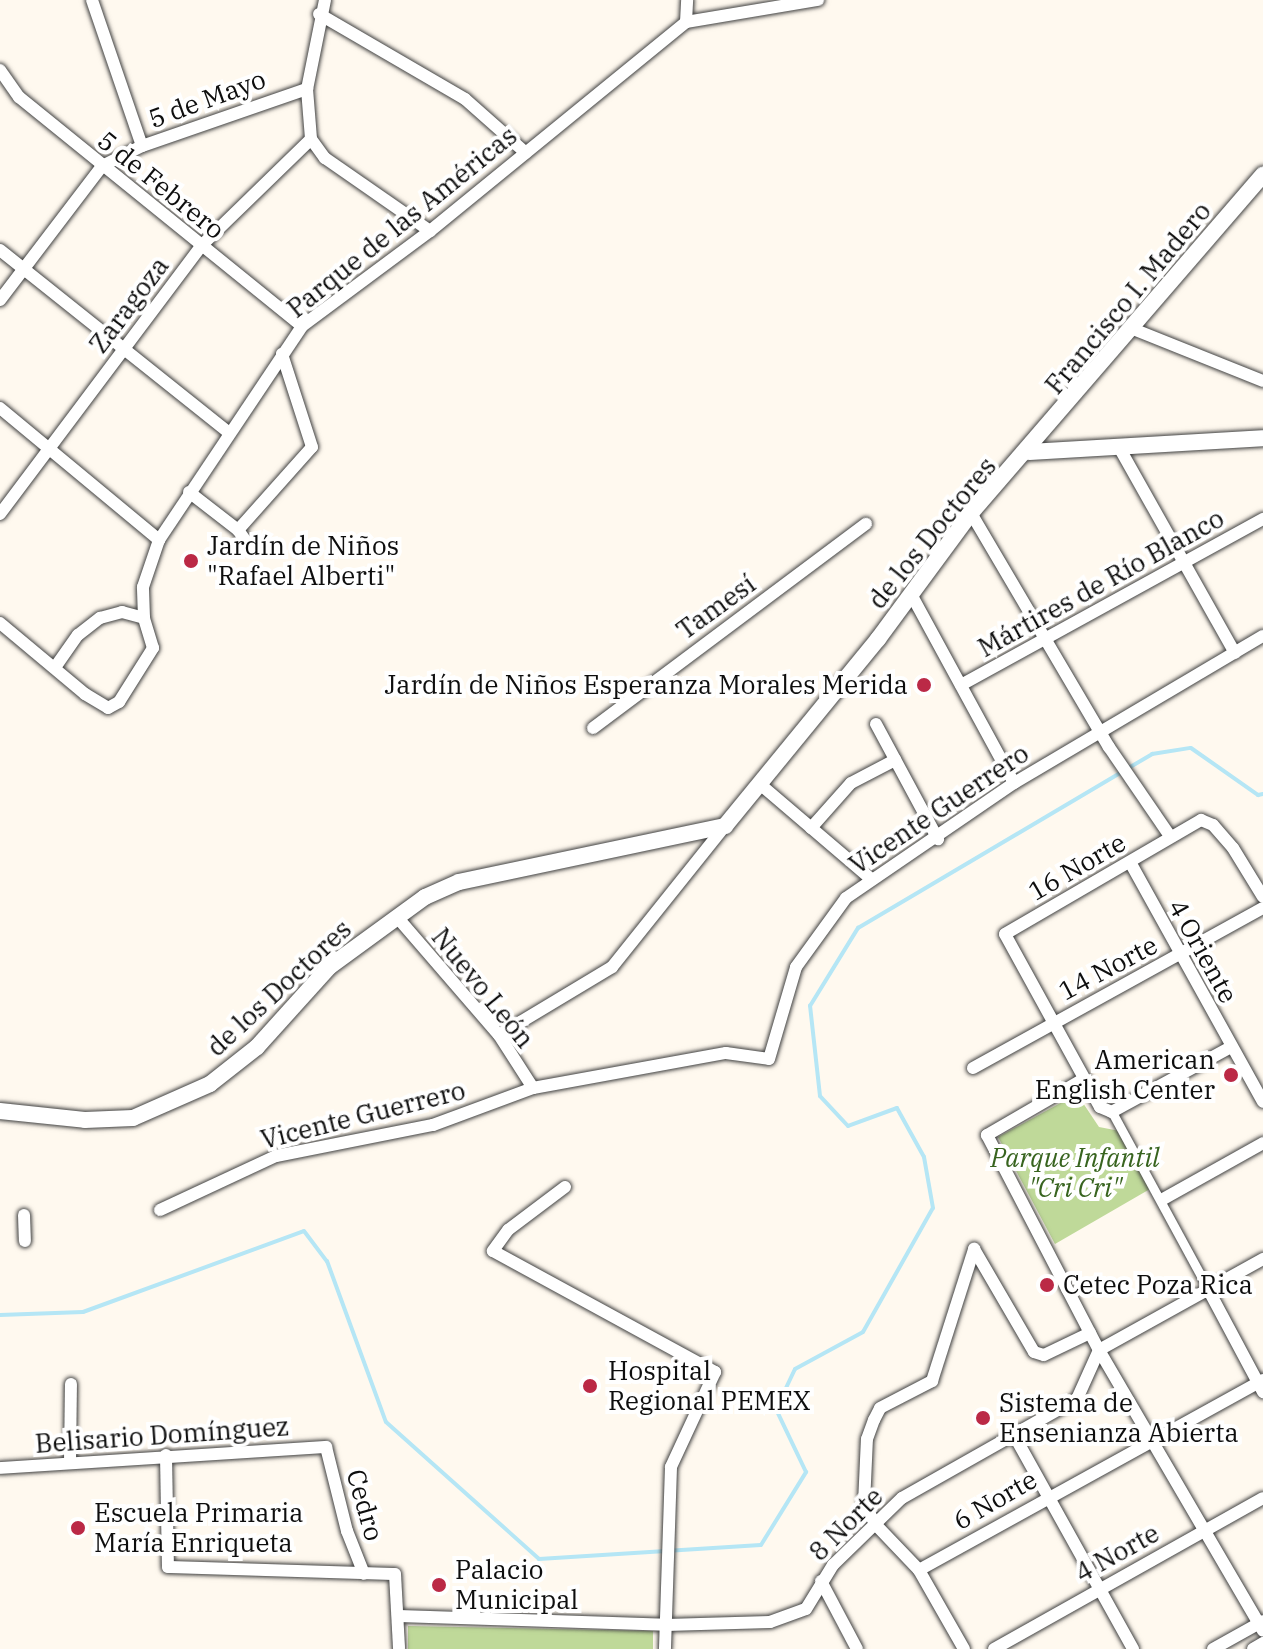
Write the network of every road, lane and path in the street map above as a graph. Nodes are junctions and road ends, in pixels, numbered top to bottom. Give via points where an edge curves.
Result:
1 (92, 0) edge
2 (325, 0) edge
3 (687, 0) edge
4 (818, 0) edge
5 (319, 14) junction
6 (686, 22) junction
7 (0, 70) edge
8 (307, 89) junction
9 (311, 139) junction
10 (142, 146) junction
11 (526, 153) junction
12 (102, 166) junction
13 (1263, 175) edge
14 (430, 231) junction
15 (201, 246) junction
16 (0, 250) edge
17 (22, 268) junction
18 (0, 300) edge
19 (302, 326) junction
20 (1133, 329) junction
21 (124, 346) junction
22 (282, 354) junction
23 (1263, 381) edge
24 (0, 408) edge
25 (227, 431) junction
26 (1263, 438) edge
27 (1120, 449) junction
28 (48, 450) junction
29 (1029, 452) junction
30 (189, 492) junction
31 (971, 513) junction
32 (0, 514) edge
33 (1263, 519) edge
34 (866, 524) dead end
35 (238, 530) junction
36 (159, 540) junction
37 (249, 546) dead end
38 (1183, 561) junction
39 (911, 594) junction
40 (144, 618) junction
41 (0, 623) edge
42 (1263, 636) edge
43 (1046, 640) junction
44 (1235, 653) junction
45 (56, 666) junction
46 (961, 685) junction
47 (876, 724) dead end
48 (593, 728) dead end
49 (1099, 730) junction
50 (895, 760) junction
51 (1014, 783) junction
52 (761, 785) junction
53 (725, 826) junction
54 (811, 828) junction
55 (1170, 836) junction
56 (938, 839) junction
57 (1130, 862) junction
58 (871, 879) junction
59 (1263, 897) edge
60 (1263, 908) edge
61 (397, 917) junction
62 (1179, 955) junction
63 (1053, 1022) junction
64 (499, 1035) junction
65 (1231, 1047) junction
66 (973, 1068) dead end
67 (1082, 1080) junction
68 (533, 1088) junction
69 (1263, 1102) edge
70 (0, 1111) edge
71 (1112, 1112) junction
72 (1263, 1143) edge
73 (565, 1187) dead end
74 (1163, 1199) junction
75 (160, 1210) dead end
76 (24, 1215) dead end
77 (25, 1241) dead end
78 (1263, 1259) edge
79 (1208, 1289) junction
80 (1090, 1333) junction
81 (1099, 1350) junction
82 (71, 1384) dead end
83 (1261, 1385) edge
84 (1014, 1435) junction
85 (1154, 1439) junction
86 (326, 1447) joint
87 (166, 1455) junction
88 (70, 1462) junction
89 (0, 1468) edge
90 (1048, 1495) junction
91 (1263, 1498) edge
92 (876, 1525) junction
93 (1207, 1529) junction
94 (919, 1570) junction
95 (364, 1574) junction
96 (821, 1581) junction
97 (1099, 1588) junction
98 (399, 1616) junction
99 (666, 1625) junction
100 (1262, 1625) edge
101 (1263, 1643) edge
102 (399, 1649) edge
103 (665, 1649) edge
104 (857, 1649) edge
105 (964, 1649) edge
106 (994, 1649) edge
107 (1133, 1649) edge
108 (1213, 1649) edge
109 (1253, 1649) edge

1 - 10 street
2 - 5 street
3 - 6 street
4 - 6 street
5 - 8 street
5 - 11 street via 465,99
6 - 11 street, Parque de las Américas
7 - 12 street, 5 de Febrero via 19,97
8 - 9 street
8 - 10 street, 5 de Mayo
9 - 14 street via 325,158
9 - 15 street, Zaragoza
10 - 12 street, 5 de Mayo
11 - 14 street, Parque de las Américas
12 - 15 street, 5 de Febrero
12 - 17 street, 5 de Mayo
13 - 20 street, Francisco I. Madero
14 - 19 street, Parque de las Américas
15 - 19 street, 5 de Febrero
15 - 21 street, Zaragoza
16 - 17 street
17 - 18 street, 5 de Mayo
17 - 21 street
19 - 22 street, Parque de las Américas
20 - 23 street
20 - 29 street, Francisco I. Madero
21 - 25 street
21 - 28 street, Zaragoza
22 - 25 street, Parque de las Américas
22 - 35 street via 312,447
24 - 28 street
25 - 30 street, Parque de las Américas
26 - 27 street, de los Doctores
27 - 29 street, de los Doctores
27 - 38 street
28 - 32 street, Zaragoza
28 - 36 street
29 - 31 street, de los Doctores
30 - 35 street
30 - 36 street, Parque de las Américas
31 - 39 street, de los Doctores
31 - 43 street
33 - 38 street, Mártires de Río Blanco
34 - 48 street, Tamesí
35 - 37 street
36 - 40 street, Parque de las Américas via 143,587
38 - 43 street, Mártires de Río Blanco
38 - 44 street
39 - 46 street
39 - 52 street, de los Doctores
40 - 45 street via 122,612 100,618 78,635
40 - 45 street, Parque de las Américas via 153,648 129,691 108,708
41 - 45 street
42 - 44 street, Vicente Guerrero
43 - 46 street, Mártires de Río Blanco
43 - 49 street
44 - 49 street, Vicente Guerrero
46 - 51 street
47 - 50 street
49 - 51 street, Vicente Guerrero
49 - 55 street
50 - 54 street via 851,783
50 - 56 street
51 - 56 street, Vicente Guerrero
52 - 53 street, de los Doctores
52 - 54 street
53 - 61 street, de los Doctores via 459,882
53 - 64 street, de los Doctores via 612,967
54 - 58 street
55 - 57 street, 16 Norte
55 - 59 street, 16 Norte via 1201,820 1213,825
56 - 58 street, Vicente Guerrero
57 - 62 street, 4 Oriente
57 - 63 street, 16 Norte via 1005,934
58 - 68 street, Vicente Guerrero via 846,898 796,967 773,1060 726,1053
60 - 62 street, 14 Norte
61 - 64 street, Nuevo León
61 - 70 street, de los Doctores via 329,967 257,1047 210,1084 133,1118 85,1120
62 - 63 street, 14 Norte
62 - 65 street, 4 Oriente
63 - 66 street, 14 Norte
63 - 67 street
64 - 68 street, Nuevo León
65 - 69 street, 4 Oriente
65 - 71 street
67 - 71 street via 1100,1107
67 - 80 street via 987,1135
68 - 75 street, Vicente Guerrero via 433,1125 276,1156
71 - 74 street
72 - 74 street
73 - 99 street via 508,1230 493,1251 715,1372 671,1467
74 - 79 street
76 - 77 street
78 - 79 street
79 - 81 street
79 - 83 street
80 - 81 street
80 - 92 street via 1044,1355 1034,1352 974,1249 932,1381 880,1408 870,1429 864,1504
81 - 84 street, 8 Norte via 1077,1399
81 - 85 street
82 - 88 street
83 - 85 street, 6 Norte
84 - 90 street
84 - 92 street, 8 Norte via 902,1498
85 - 90 street, 6 Norte
85 - 93 street
86 - 87 street, Belisario Domínguez
86 - 95 street, Cedro
87 - 88 street, Belisario Domínguez
87 - 95 street via 168,1567
88 - 89 street, Belisario Domínguez
90 - 94 street, 6 Norte
90 - 97 street
91 - 93 street, 4 Norte
92 - 94 street
92 - 96 street, 8 Norte
93 - 97 street, 4 Norte
93 - 100 street
94 - 105 street
95 - 98 street, Cedro via 395,1574
96 - 99 street, 8 Norte via 806,1609 770,1622
96 - 104 street
97 - 106 street, 4 Norte
97 - 107 street
98 - 99 street, 8 Norte
98 - 102 street, Cedro
99 - 103 street
100 - 108 street
101 - 109 street

